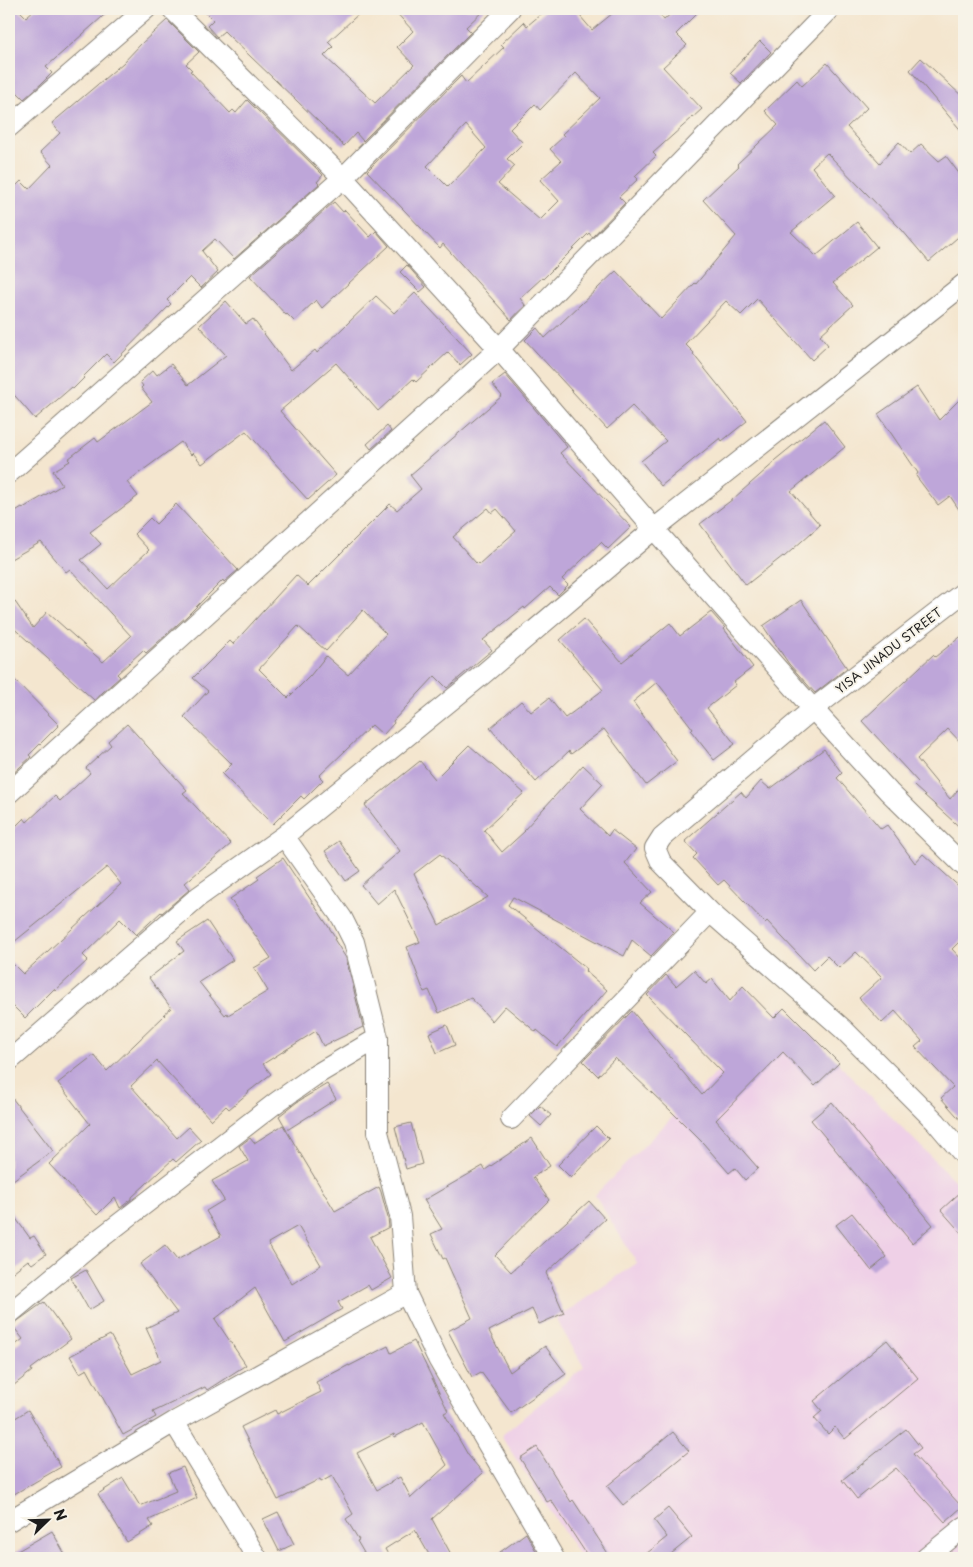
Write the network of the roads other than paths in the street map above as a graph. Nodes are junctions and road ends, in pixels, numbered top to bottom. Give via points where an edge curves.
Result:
1 (146, 9) edge
2 (172, 9) edge
3 (510, 9) edge
4 (830, 9) edge
5 (9, 126) edge
6 (343, 178) junction
7 (964, 284) edge
8 (499, 349) junction
9 (9, 473) edge
10 (654, 529) junction
11 (964, 592) edge
12 (813, 709) junction
13 (9, 793) edge
14 (284, 836) junction
15 (964, 866) edge
16 (710, 912) junction
17 (378, 1038) junction
18 (9, 1061) edge
19 (511, 1119) dead end
20 (964, 1154) edge
21 (406, 1293) junction
22 (9, 1314) edge
23 (174, 1422) junction
24 (9, 1521) edge
25 (964, 1527) edge
26 (257, 1558) edge
27 (554, 1558) edge
28 (926, 1558) edge

1 - 5 street
2 - 6 street
3 - 6 street
4 - 8 street
6 - 8 street
6 - 9 street
7 - 10 street
8 - 10 street
8 - 13 street
10 - 12 street
10 - 14 street via 482,675
11 - 12 street, YISA JINADU STREET
12 - 15 street via 889,792
12 - 16 street, YISA JINADU STREET via 662,837 655,848 661,862
14 - 17 street via 342,918 354,942
14 - 18 street via 198,897
16 - 19 street
16 - 20 street via 844,1029
17 - 21 street via 378,1132 400,1216
17 - 22 street via 277,1102 93,1244
21 - 23 street
21 - 27 street via 438,1359
23 - 24 street
23 - 26 street
25 - 28 street

